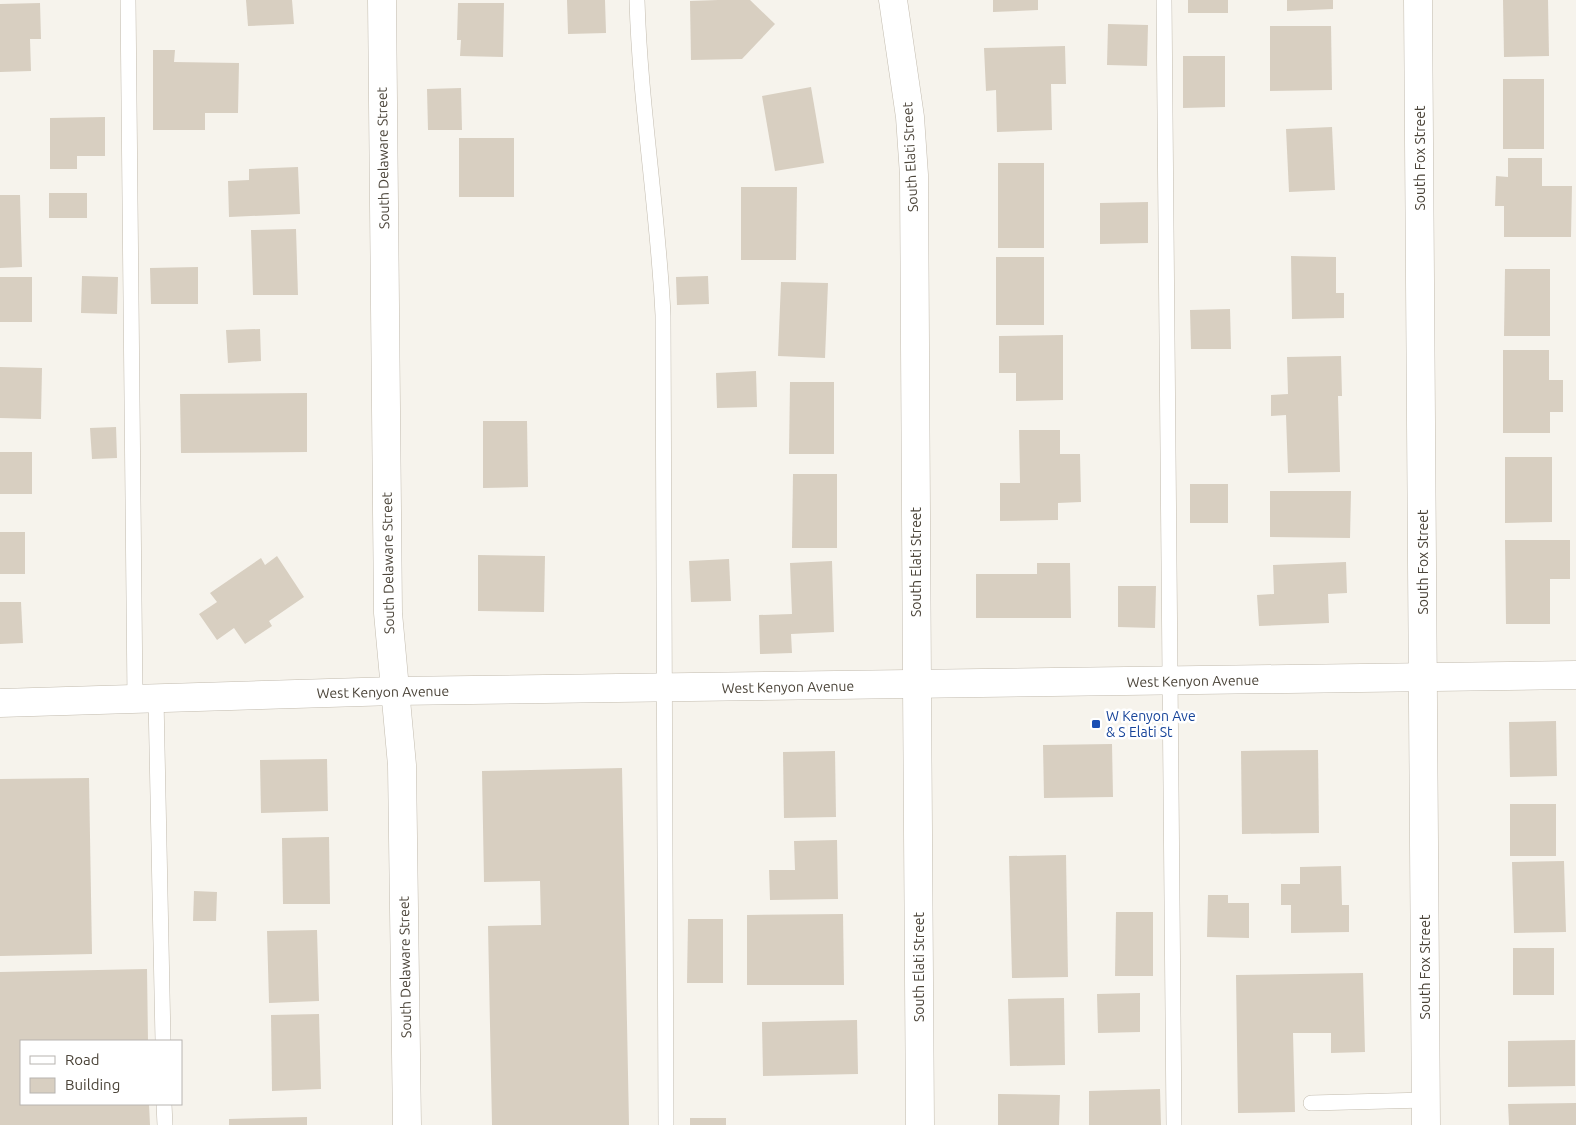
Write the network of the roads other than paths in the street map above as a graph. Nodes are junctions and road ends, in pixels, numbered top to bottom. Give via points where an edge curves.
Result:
1 (128, 0) edge
2 (382, 0) edge
3 (637, 0) edge
4 (893, 0) edge
5 (1164, 0) edge
6 (1418, 0) edge
7 (1576, 675) edge
8 (1423, 677) junction
9 (1170, 681) junction
10 (917, 685) junction
11 (663, 688) junction
12 (395, 691) junction
13 (145, 698) junction
14 (0, 702) edge
15 (163, 1040) edge
16 (1311, 1103) dead end
17 (164, 1105) edge
18 (1426, 1113) edge
19 (164, 1125) edge
20 (407, 1125) edge
21 (666, 1125) edge
22 (920, 1125) edge
23 (1174, 1125) edge

1 - 13 lane
2 - 12 street, South Delaware Street via 388,613
3 - 11 lane via 663,315
4 - 10 street, South Elati Street via 910,118 914,175
5 - 9 lane
6 - 8 street, South Fox Street
7 - 8 street, West Kenyon Avenue
8 - 9 street, West Kenyon Avenue
8 - 18 street, South Fox Street
9 - 10 street, West Kenyon Avenue
9 - 23 lane
10 - 11 street, West Kenyon Avenue
10 - 22 street, South Elati Street
11 - 12 street, West Kenyon Avenue
11 - 21 lane
12 - 13 street, West Kenyon Avenue
12 - 20 street, South Delaware Street via 402,765
13 - 14 street, West Kenyon Avenue
13 - 15 lane
16 - 18 lane
17 - 19 lane

